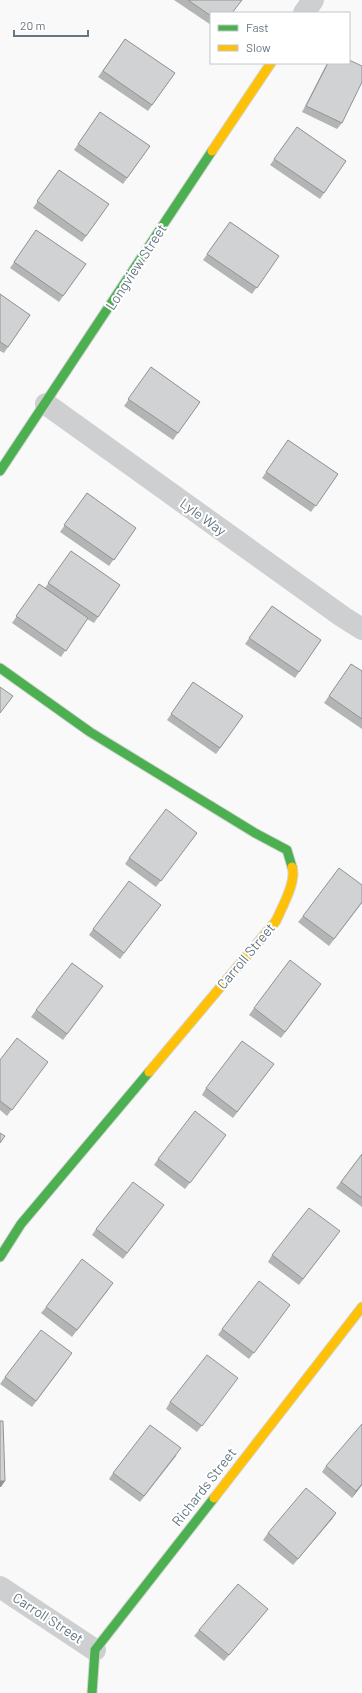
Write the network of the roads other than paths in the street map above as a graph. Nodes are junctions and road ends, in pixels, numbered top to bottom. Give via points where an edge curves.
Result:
1 (313, 0) edge
2 (305, 12) edge
3 (270, 64) edge
4 (46, 404) junction
5 (0, 471) edge
6 (362, 628) edge
7 (0, 668) edge
8 (0, 1257) edge
9 (362, 1307) edge
10 (0, 1587) edge
11 (95, 1650) junction
12 (92, 1693) edge

1 - 2 street
3 - 4 street, Longview Street
4 - 5 street, Longview Street
4 - 6 street, Lyle Way via 337,613
7 - 8 street, Carroll Street via 90,732 287,850 294,872 276,921 22,1224
9 - 11 street, Richards Street
10 - 11 street, Carroll Street
11 - 12 street

